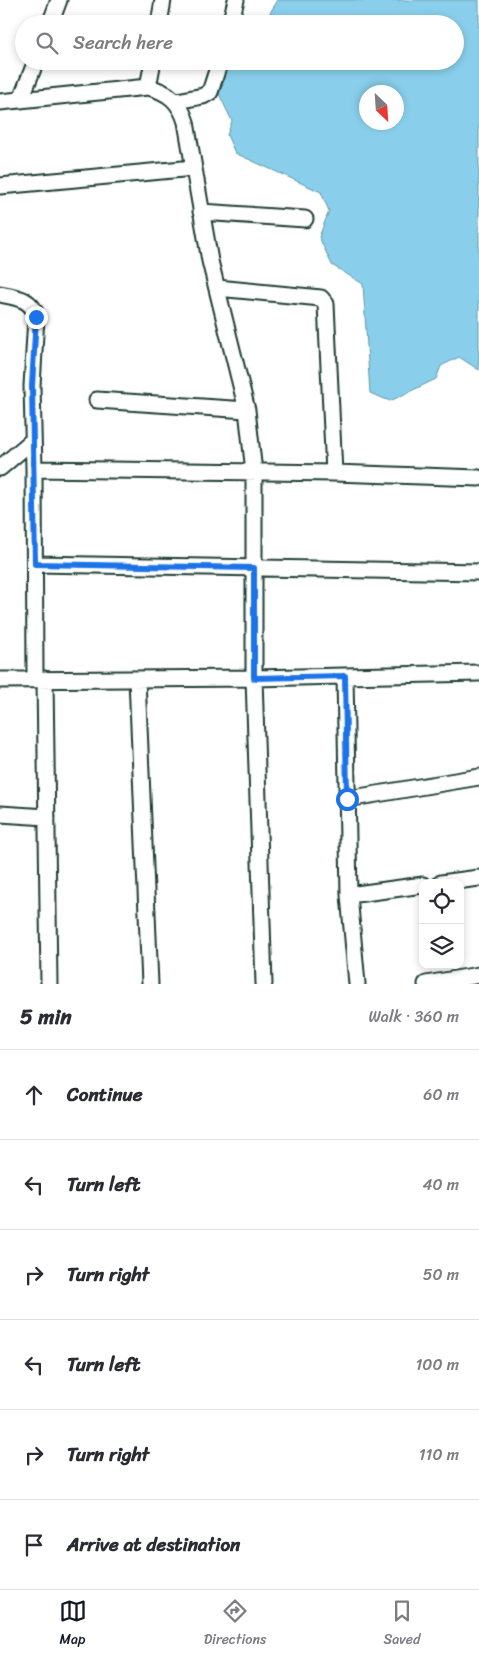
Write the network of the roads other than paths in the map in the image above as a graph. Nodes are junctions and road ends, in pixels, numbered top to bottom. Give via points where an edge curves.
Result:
1 (59, 0) edge
2 (163, 0) edge
3 (236, 0) edge
4 (53, 15) edge
5 (160, 15) edge
6 (232, 15) edge
7 (32, 70) edge
8 (151, 70) edge
9 (217, 70) edge
10 (148, 86) junction
11 (21, 99) junction
12 (0, 102) edge
13 (177, 102) junction
14 (194, 168) junction
15 (0, 186) edge
16 (201, 212) junction
17 (305, 219) dead end
18 (217, 288) junction
19 (0, 294) edge
20 (97, 400) dead end
21 (247, 410) junction
22 (33, 440) junction
23 (0, 468) edge
24 (34, 469) junction
25 (254, 472) junction
26 (334, 473) junction
27 (479, 478) edge
28 (35, 564) junction
29 (254, 568) junction
30 (479, 572) edge
31 (479, 672) edge
32 (345, 676) junction
33 (254, 678) junction
34 (40, 679) junction
35 (137, 679) junction
36 (0, 680) edge
37 (479, 777) edge
38 (347, 799) junction
39 (0, 814) edge
40 (47, 816) junction
41 (479, 878) edge
42 (464, 880) edge
43 (419, 886) edge
44 (349, 896) junction
45 (479, 975) edge
46 (49, 984) edge
47 (150, 984) edge
48 (264, 984) edge
49 (357, 984) edge
50 (426, 984) edge

1 - 4 street
2 - 5 street
3 - 6 street
7 - 11 street
8 - 10 street
9 - 13 street via 210,92
10 - 11 street
10 - 13 street via 160,89
11 - 12 street
13 - 14 street via 186,122
14 - 15 street
14 - 16 street
16 - 17 street
16 - 18 street
18 - 21 street
18 - 26 street via 321,298 326,304
19 - 22 street via 28,302 35,309
20 - 21 street
21 - 25 street
22 - 23 street
22 - 24 street
24 - 25 street
24 - 28 street
25 - 26 street
25 - 29 street
26 - 27 street
28 - 29 street
28 - 34 street
29 - 30 street
29 - 33 street
31 - 32 street
32 - 33 street
32 - 38 street
33 - 35 street
33 - 48 street
34 - 35 street
34 - 36 street
34 - 40 street
35 - 47 street
37 - 38 street
38 - 44 street
39 - 40 street
40 - 46 street
41 - 42 street
43 - 44 street
44 - 49 street
45 - 50 street

